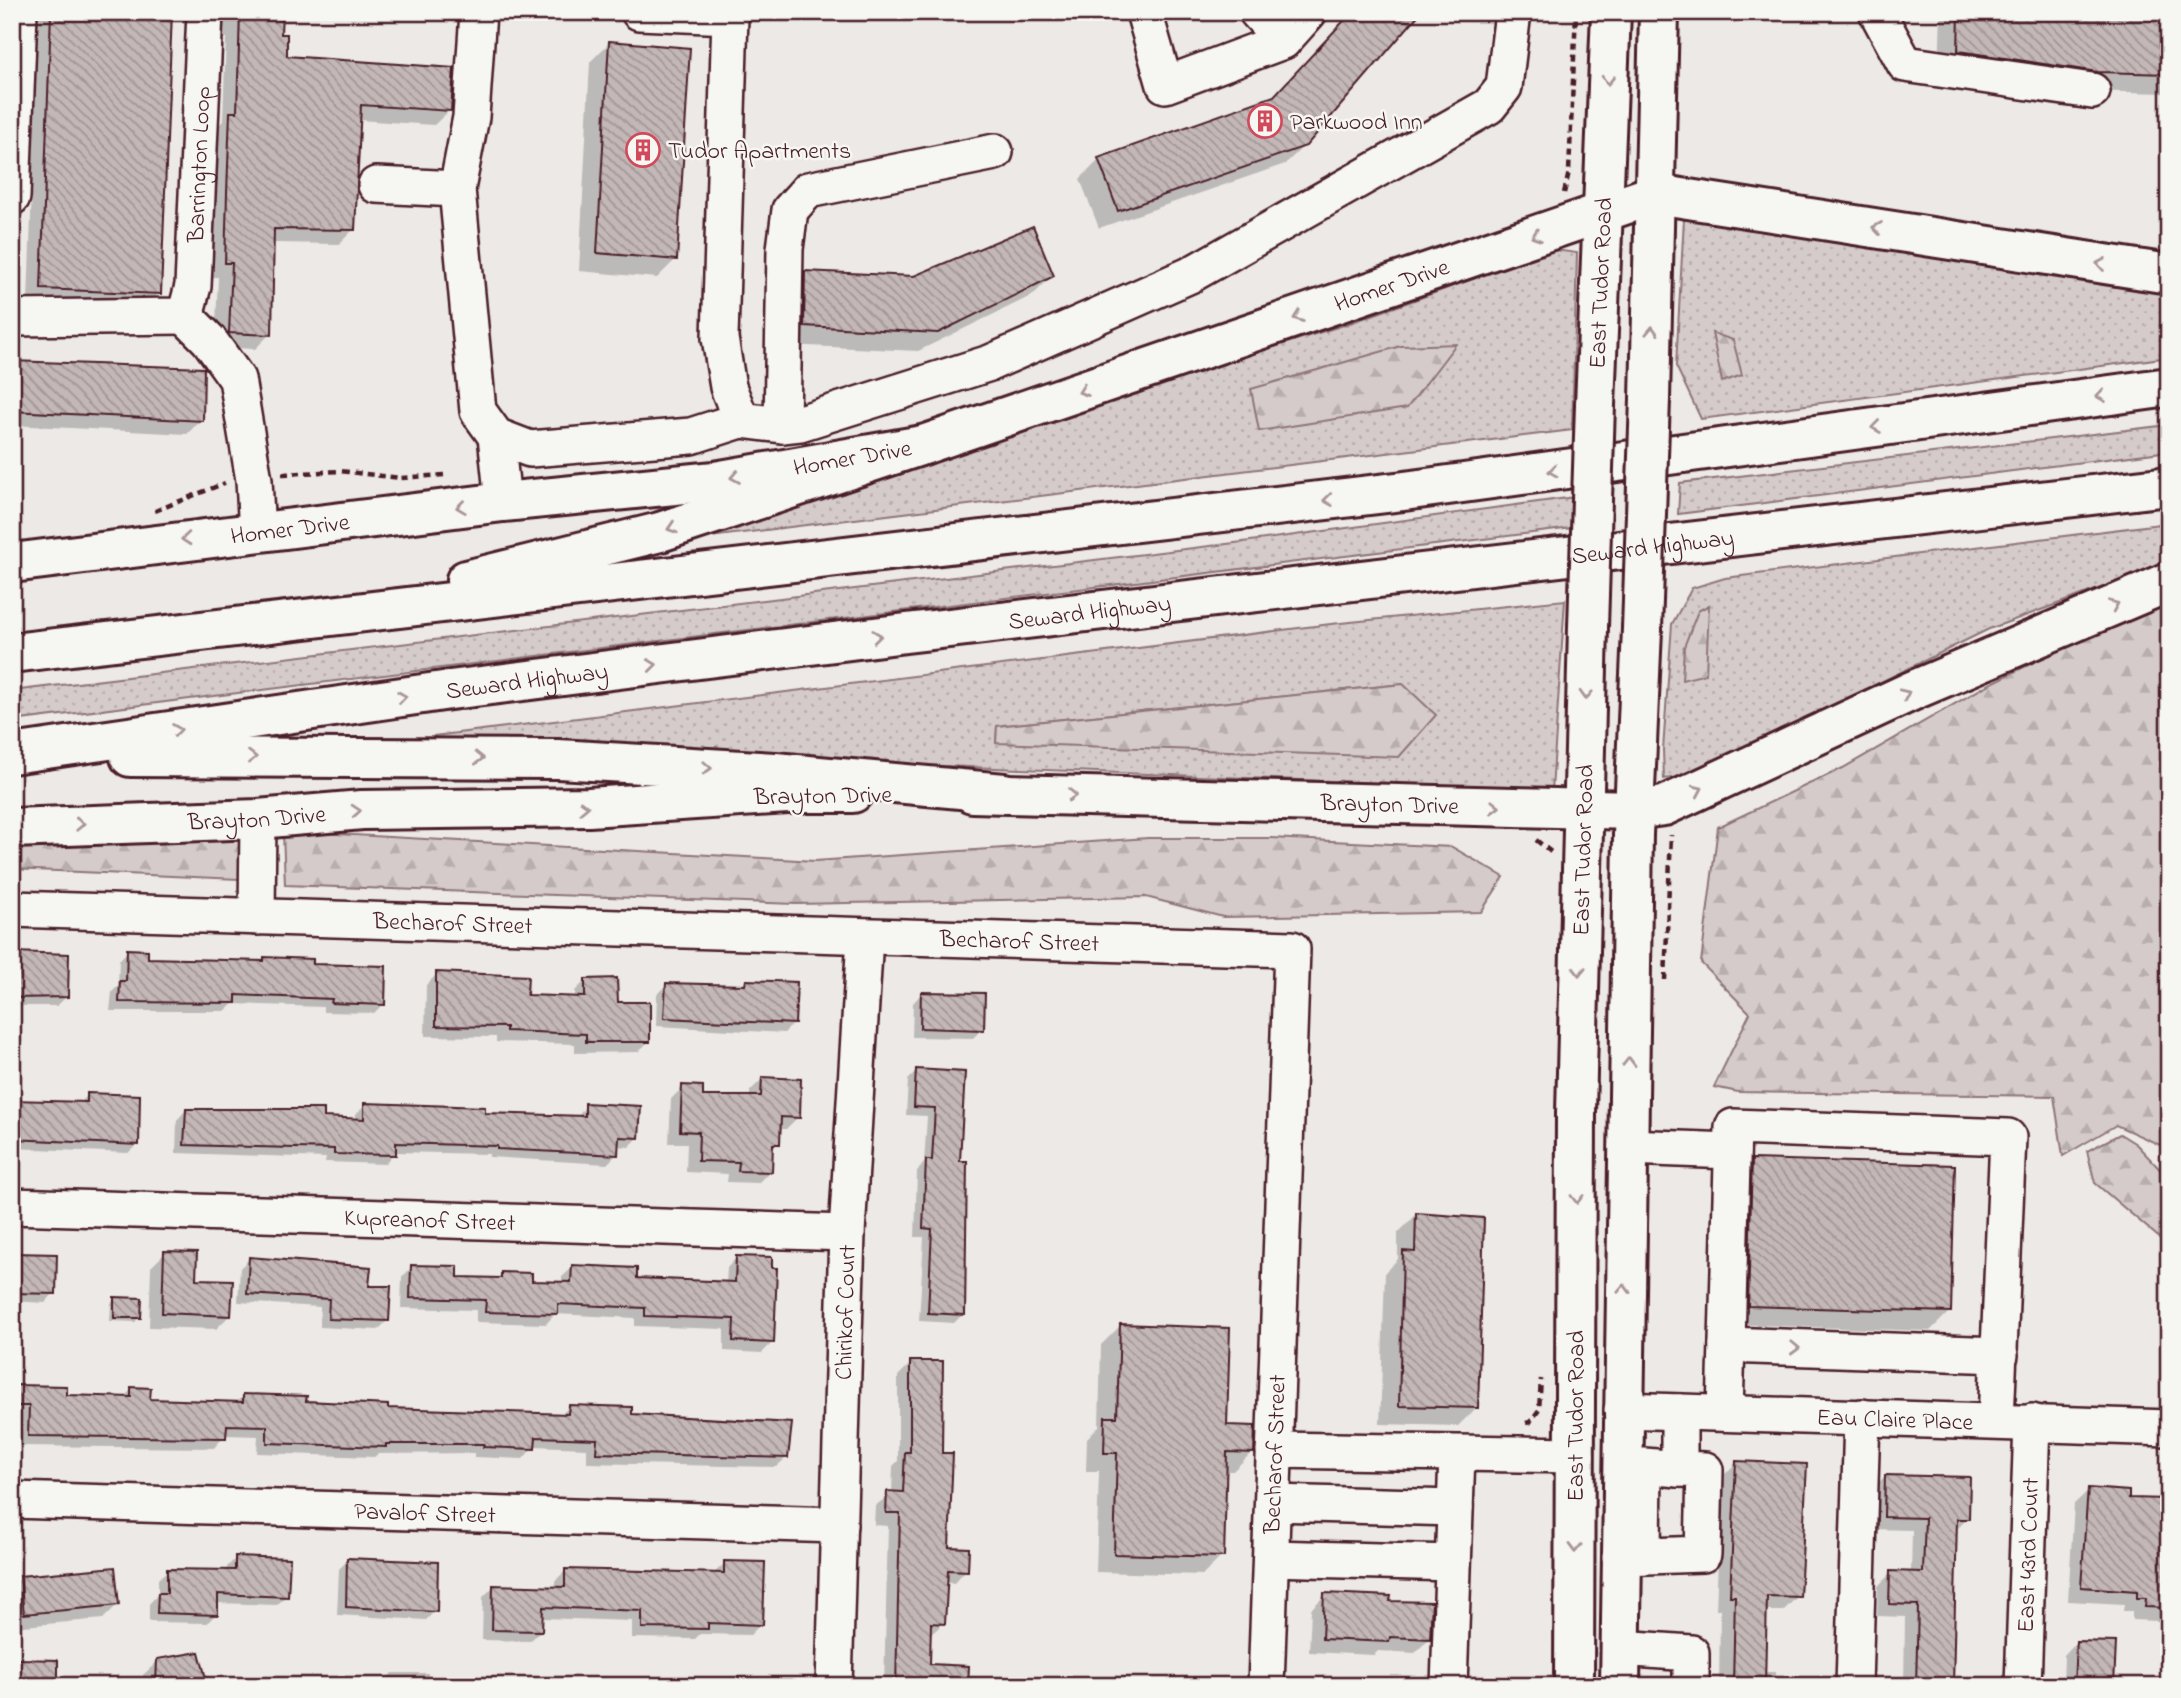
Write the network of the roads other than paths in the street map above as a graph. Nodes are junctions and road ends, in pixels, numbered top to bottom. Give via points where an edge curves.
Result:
1 (19, 12) edge
2 (205, 12) edge
3 (478, 12) edge
4 (639, 12) edge
5 (1144, 12) edge
6 (1257, 12) edge
7 (1309, 12) edge
8 (1513, 12) edge
9 (1611, 12) edge
10 (1659, 12) edge
11 (1877, 12) edge
12 (730, 14) edge
13 (1283, 41) junction
14 (2092, 91) dead end
15 (995, 152) dead end
16 (376, 185) dead end
17 (457, 189) junction
18 (1656, 194) junction
19 (12, 197) edge
20 (1601, 214) junction
21 (2169, 274) edge
22 (185, 316) junction
23 (12, 318) edge
24 (2169, 387) edge
25 (741, 419) junction
26 (782, 425) junction
27 (496, 436) junction
28 (923, 445) junction
29 (2169, 486) edge
30 (503, 502) junction
31 (257, 533) junction
32 (12, 563) edge
33 (2169, 582) edge
34 (303, 619) junction
35 (12, 653) edge
36 (12, 756) edge
37 (1004, 793) junction
38 (1582, 810) junction
39 (1634, 810) junction
40 (258, 819) junction
41 (12, 828) edge
42 (12, 909) edge
43 (257, 917) junction
44 (864, 937) junction
45 (1627, 1147) junction
46 (1732, 1151) junction
47 (12, 1206) edge
48 (847, 1233) junction
49 (1727, 1345) junction
50 (2000, 1355) junction
51 (1622, 1410) junction
52 (1679, 1412) junction
53 (1725, 1413) junction
54 (1862, 1417) junction
55 (1996, 1421) junction
56 (2032, 1422) junction
57 (2169, 1427) edge
58 (1274, 1450) junction
59 (1457, 1454) junction
60 (1576, 1455) junction
61 (1679, 1468) junction
62 (12, 1500) edge
63 (1273, 1503) junction
64 (1455, 1508) junction
65 (839, 1525) junction
66 (1632, 1557) junction
67 (1271, 1558) junction
68 (1453, 1563) junction
69 (1620, 1648) junction
70 (834, 1686) edge
71 (1266, 1686) edge
72 (1450, 1686) edge
73 (1574, 1686) edge
74 (1620, 1686) edge
75 (1691, 1686) edge
76 (1854, 1686) edge
77 (2023, 1686) edge

1 - 19 street
2 - 22 street, Barrington Loop via 193,286
3 - 17 street via 471,117
4 - 12 street
5 - 13 street via 1165,85
6 - 13 street
7 - 13 street
8 - 26 street, Homer Drive via 1504,87 1489,106 1202,268 990,363
9 -> 20 main road, East Tudor Road
10 - 18 main road, East Tudor Road
11 - 14 street via 1905,64
12 - 25 street via 720,338 728,387
15 - 26 street via 808,190 790,210 785,249
16 - 17 street
17 - 27 street via 478,411
18 - 20 main road, Homer Drive
21 -> 18 main road
39 -> 18 main road, East Tudor Road, bridge
20 -> 28 main road, Homer Drive
20 -> 38 main road, East Tudor Road, bridge
22 - 23 street
22 - 31 street via 237,379 254,480
24 -> 34 main road via 1404,491
25 - 26 street, Homer Drive
25 - 27 street via 691,436 530,449
27 - 30 street
28 -> 30 main road, Homer Drive via 715,481
28 -> 34 main road via 660,532
36 -> 29 main road, Seward Highway via 450,690
30 -> 31 main road, Homer Drive
31 -> 32 main road, Homer Drive
39 -> 33 main road, Brayton Drive via 1664,806 1914,690
34 - 35 main road
36 -> 37 main road via 558,759 775,772
37 -> 38 main road, Brayton Drive
40 -> 37 main road, Brayton Drive via 362,810 589,807 803,793
38 - 39 main road, Brayton Drive
38 -> 60 main road, East Tudor Road
45 -> 39 main road, East Tudor Road
41 -> 40 main road, Brayton Drive
40 - 43 street
42 - 43 street, Becharof Street
43 - 44 street, Becharof Street
44 - 48 street, Chirikof Court
44 - 58 street, Becharof Street via 1292,949
45 - 46 street
51 -> 45 main road, East Tudor Road
46 - 49 street
46 - 50 street via 1733,1127 2008,1137
47 - 48 street, Kupreanof Street
48 - 65 street, Chirikof Court
49 -> 50 street
49 - 53 street
50 - 55 street
51 - 52 street, Eau Claire Place
51 - 66 main road, East Tudor Road
52 - 53 street, Eau Claire Place
52 - 61 street
53 - 54 street, Eau Claire Place
54 - 55 street, Eau Claire Place
54 - 76 street
55 - 56 street, Eau Claire Place
56 - 57 street, Eau Claire Place
56 - 77 street, East 43rd Court
58 - 59 street
58 - 63 street, Becharof Street
59 - 60 street
59 - 64 street
60 -> 73 main road, East Tudor Road
61 - 66 street via 1644,1466
61 - 66 street via 1705,1470 1703,1554
62 - 65 street, Pavalof Street
63 - 64 street
63 - 67 street, Becharof Street
64 - 68 street
65 - 70 street, Chirikof Court
66 - 69 main road, East Tudor Road
67 - 68 street
67 - 71 street, Becharof Street
68 - 72 street
69 - 74 main road, East Tudor Road
69 - 75 street via 1691,1653

